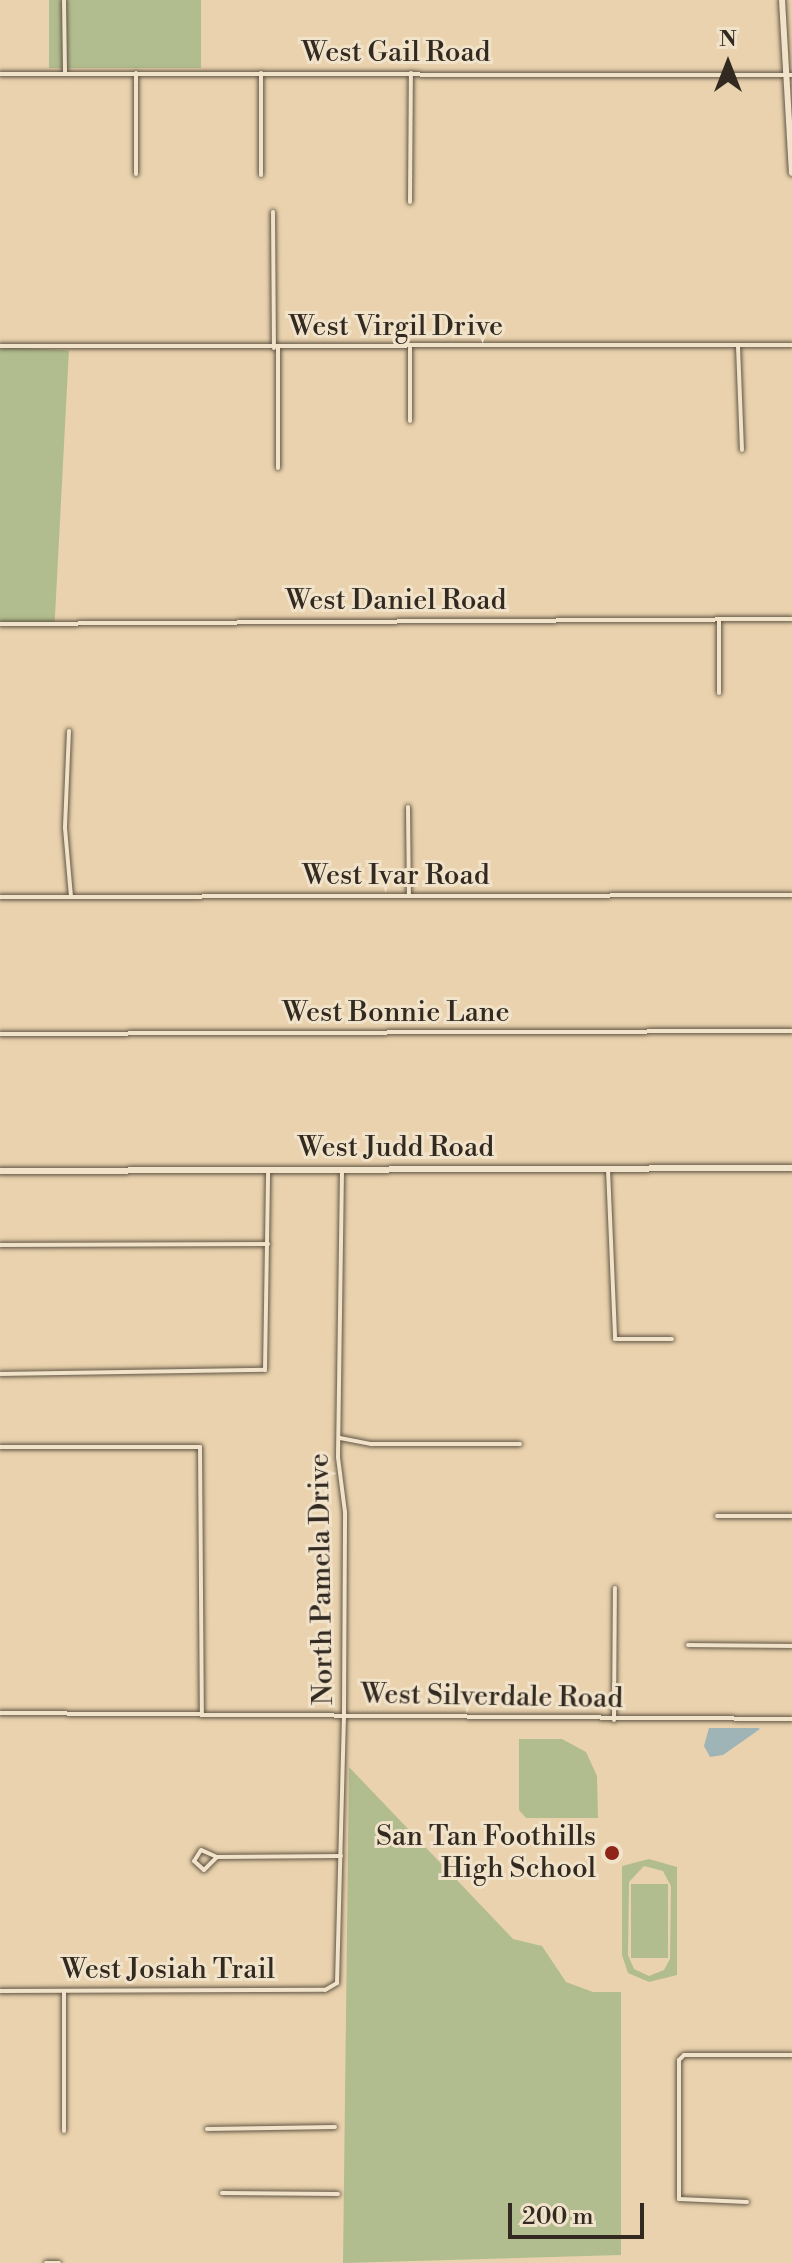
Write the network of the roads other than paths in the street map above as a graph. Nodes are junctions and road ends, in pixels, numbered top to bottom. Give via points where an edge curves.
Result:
1 (64, 0) edge
2 (782, 0) edge
3 (136, 73) junction
4 (261, 73) junction
5 (411, 73) junction
6 (0, 74) edge
7 (65, 74) junction
8 (789, 75) edge
9 (792, 173) edge
10 (136, 174) dead end
11 (261, 175) dead end
12 (410, 202) dead end
13 (273, 212) dead end
14 (792, 345) edge
15 (0, 346) edge
16 (738, 346) junction
17 (276, 348) junction
18 (410, 348) junction
19 (410, 421) dead end
20 (742, 450) dead end
21 (278, 468) dead end
22 (792, 619) edge
23 (719, 620) junction
24 (0, 624) edge
25 (719, 693) dead end
26 (69, 731) dead end
27 (408, 807) dead end
28 (792, 895) edge
29 (409, 896) junction
30 (0, 897) edge
31 (71, 897) junction
32 (792, 1031) edge
33 (0, 1034) edge
34 (792, 1168) edge
35 (608, 1169) junction
36 (268, 1170) junction
37 (342, 1170) junction
38 (0, 1171) edge
39 (268, 1244) junction
40 (0, 1245) edge
41 (672, 1339) dead end
42 (0, 1374) edge
43 (340, 1438) junction
44 (520, 1444) dead end
45 (0, 1447) edge
46 (717, 1516) dead end
47 (792, 1516) edge
48 (615, 1588) dead end
49 (688, 1645) dead end
50 (792, 1646) edge
51 (0, 1713) edge
52 (202, 1714) junction
53 (344, 1715) junction
54 (792, 1719) edge
55 (614, 1720) junction
56 (341, 1856) junction
57 (217, 1857) junction
58 (334, 1986) joint
59 (0, 1991) edge
60 (64, 1991) junction
61 (792, 2055) edge
62 (335, 2127) dead end
63 (207, 2129) dead end
64 (64, 2131) dead end
65 (222, 2193) dead end
66 (338, 2194) dead end
67 (747, 2202) dead end
68 (46, 2263) edge
69 (59, 2263) edge

1 - 7 street
2 - 8 street
3 - 4 street, West Gail Road
3 - 7 street, West Gail Road
3 - 10 street
4 - 5 street, West Gail Road
4 - 11 street
5 - 8 street, West Gail Road
5 - 12 street
6 - 7 street, West Gail Road
8 - 9 street
13 - 17 street
14 - 16 street, West Virgil Drive
15 - 17 street, West Virgil Drive
16 - 18 street, West Virgil Drive
16 - 20 street
17 - 18 street, West Virgil Drive
17 - 21 street
18 - 19 street
22 - 23 street, West Daniel Road
23 - 24 street, West Daniel Road
23 - 25 street
26 - 31 street via 65,828
27 - 29 street
28 - 29 street, West Ivar Road
29 - 31 street, West Ivar Road
30 - 31 street, West Ivar Road
32 - 33 street, West Bonnie Lane
34 - 35 street, West Judd Road
35 - 37 street, West Judd Road
35 - 41 street via 615,1339
36 - 37 street, West Judd Road
36 - 38 street, West Judd Road
36 - 39 street
37 - 43 street, North Pamela Drive
39 - 40 street
39 - 42 street via 265,1370
43 - 44 street via 371,1444
43 - 53 street, North Pamela Drive
45 - 52 street via 200,1447
46 - 47 street
48 - 55 street
49 - 50 street
51 - 52 street, West Silverdale Road
52 - 53 street, West Silverdale Road
53 - 55 street, West Silverdale Road
53 - 56 street, North Pamela Drive
54 - 55 street, West Silverdale Road
56 - 57 street
56 - 58 street, North Pamela Drive
57 - 57 street via 201,1850 194,1861 204,1870
58 - 60 street, West Josiah Trail
59 - 60 street, West Josiah Trail
60 - 64 street
61 - 67 street via 684,2055 679,2060 679,2199
62 - 63 street
65 - 66 street
68 - 69 street

